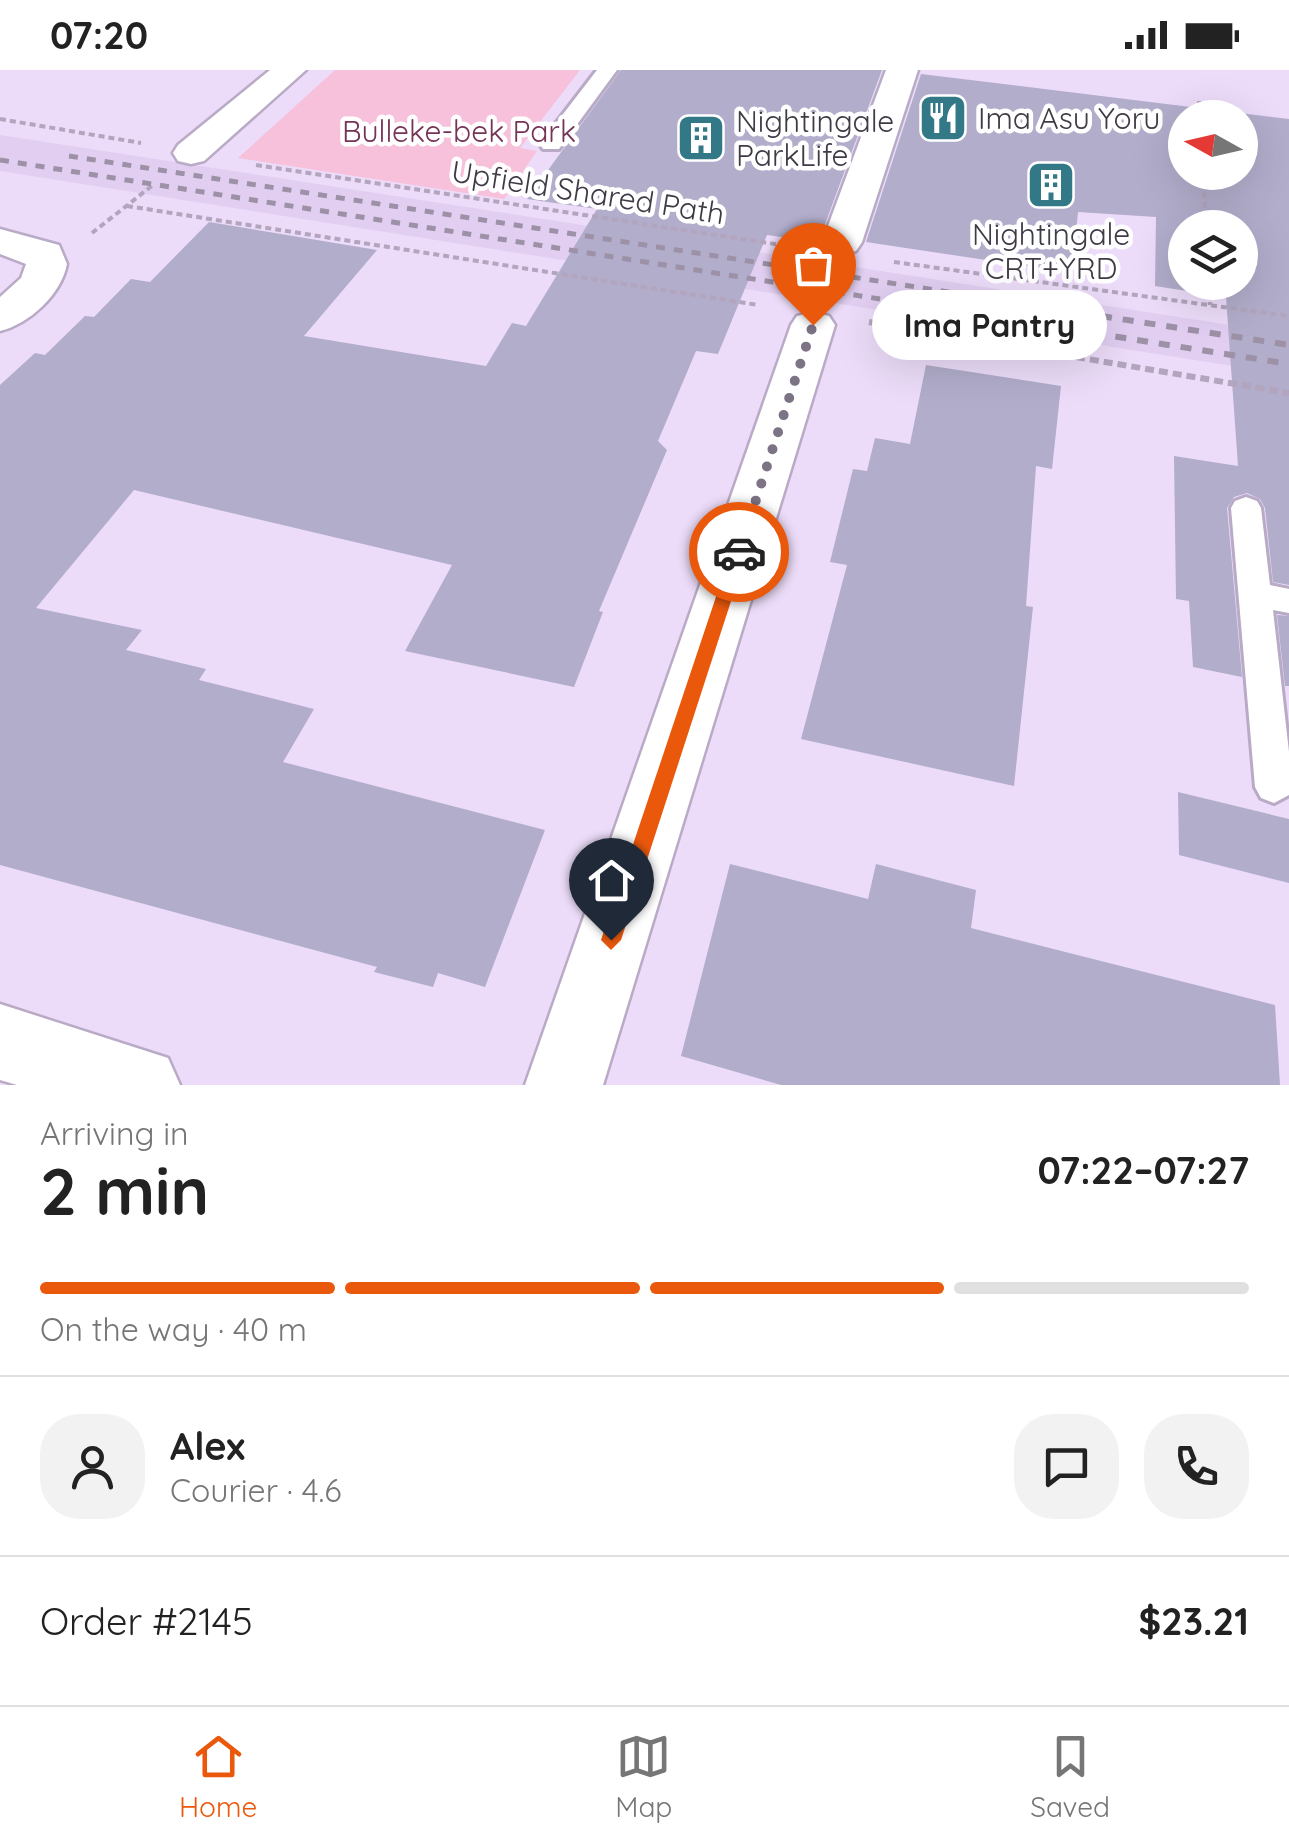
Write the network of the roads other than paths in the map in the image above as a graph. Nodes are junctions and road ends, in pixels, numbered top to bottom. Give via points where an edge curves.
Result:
1 (290, 70) edge
2 (607, 70) edge
3 (902, 70) edge
4 (551, 144) dead end
5 (191, 153) road end
6 (0, 240) edge
7 (842, 242) dead end
8 (0, 318) edge
9 (814, 318) road end
10 (1246, 508) dead end
11 (1272, 598) edge
12 (1274, 787) dead end
13 (0, 1042) edge
14 (142, 1085) edge
15 (564, 1085) edge

1 - 5 street
2 - 4 lane
3 - 7 street
6 - 8 street via 46,254 45,277
9 - 15 street
10 - 11 lane
11 - 12 lane
13 - 14 street

